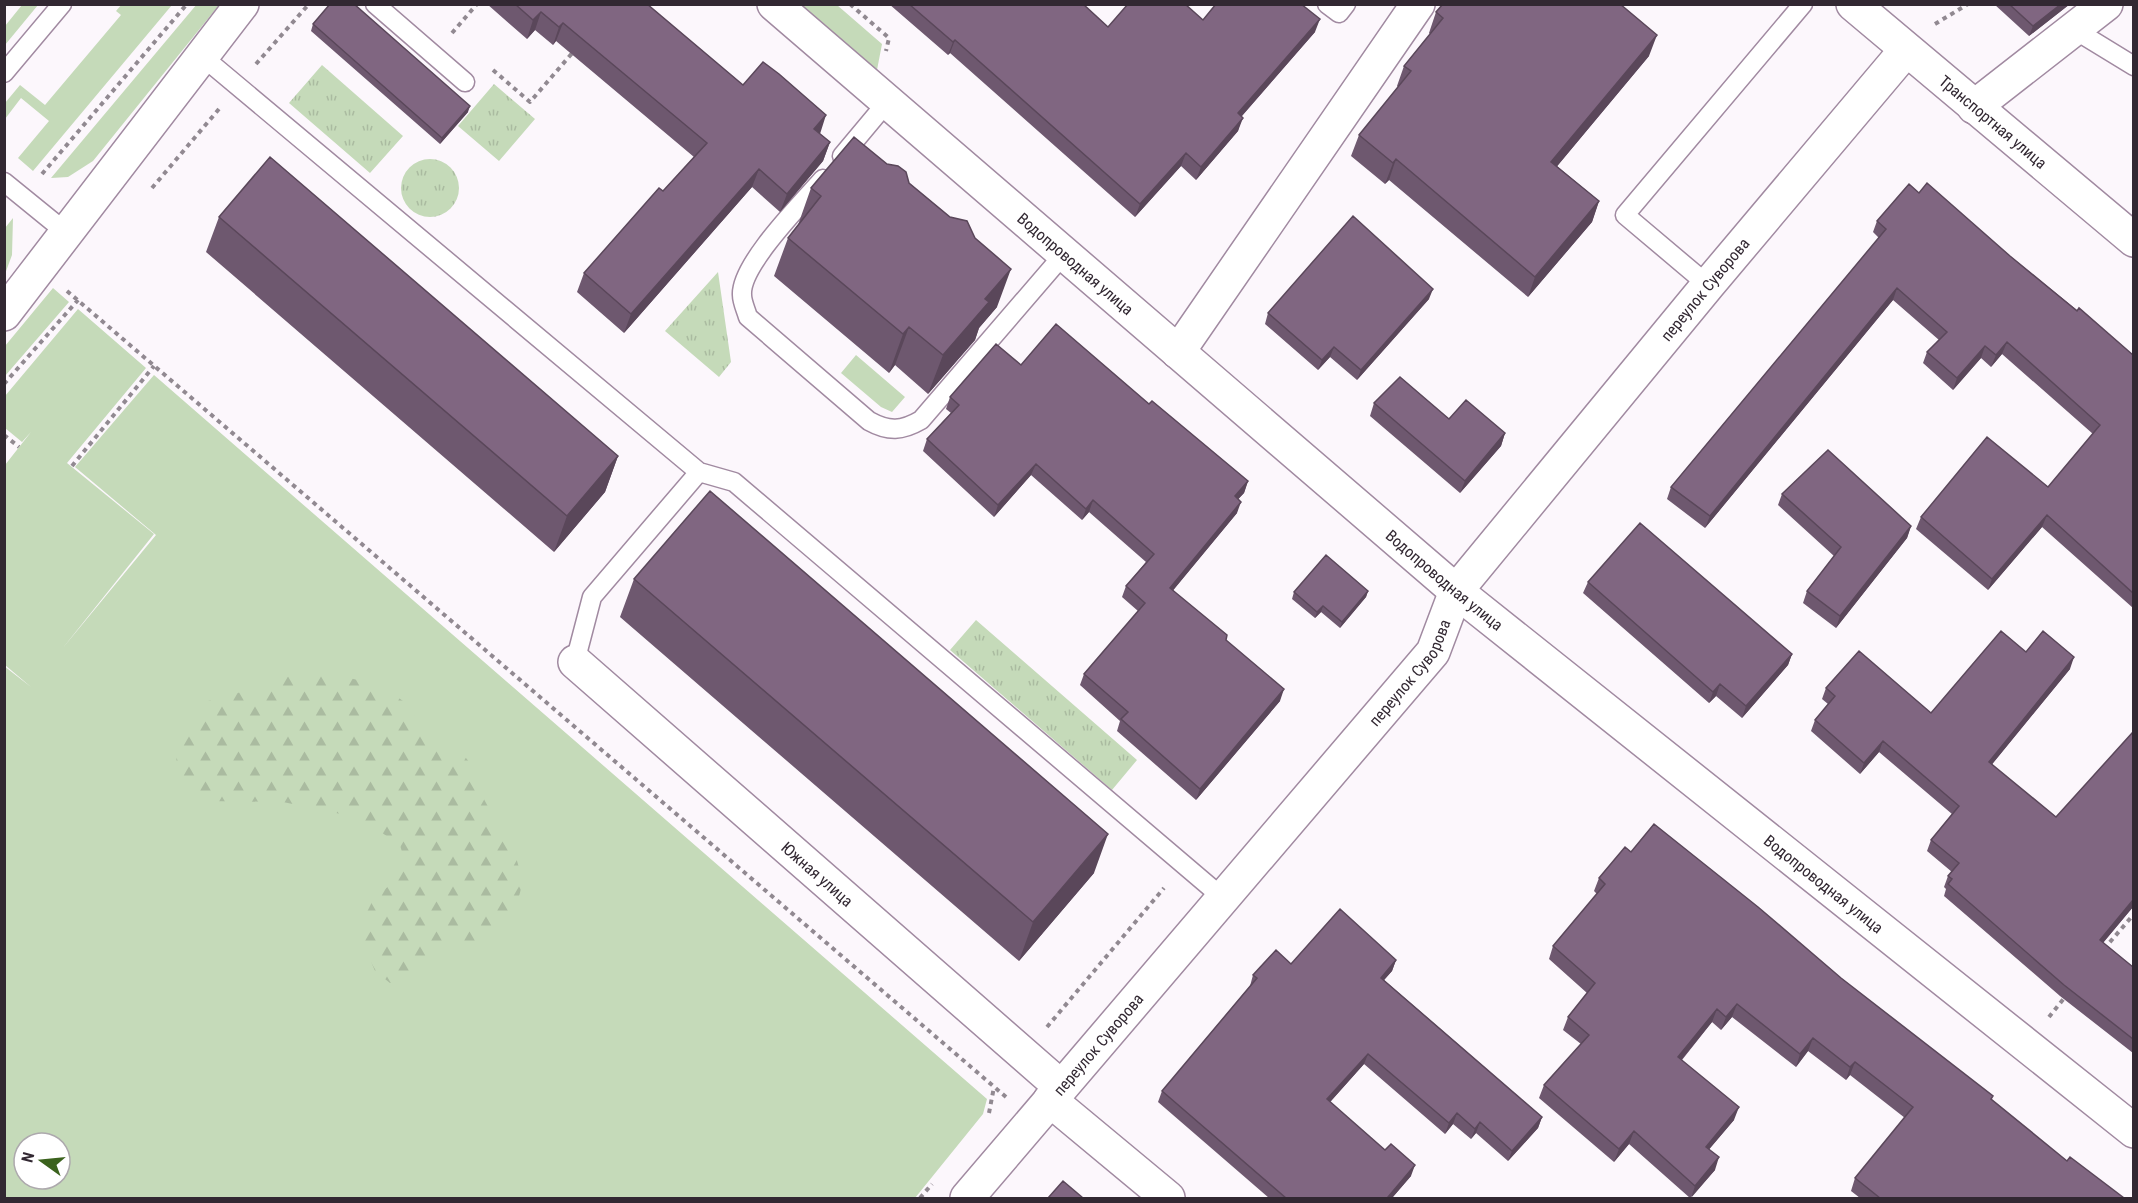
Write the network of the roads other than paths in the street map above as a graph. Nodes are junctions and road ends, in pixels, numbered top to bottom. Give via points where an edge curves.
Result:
1 (62, 4) edge
2 (242, 4) edge
3 (375, 4) edge
4 (774, 4) edge
5 (1327, 4) edge
6 (1346, 4) edge
7 (1418, 4) edge
8 (1803, 4) edge
9 (1853, 4) edge
10 (2106, 4) edge
11 (2075, 30) junction
12 (1906, 50) junction
13 (203, 57) junction
14 (2133, 66) edge
15 (4, 73) edge
16 (465, 82) dead end
17 (888, 101) junction
18 (1974, 107) junction
19 (4, 182) edge
20 (68, 234) junction
21 (2133, 240) edge
22 (1064, 254) junction
23 (1708, 285) junction
24 (4, 314) edge
25 (1178, 352) junction
26 (699, 472) junction
27 (1456, 591) junction
28 (575, 662) joint
29 (1222, 898) junction
30 (1050, 1101) junction
31 (2133, 1131) edge
32 (967, 1198) edge
33 (1168, 1198) edge

1 - 15 lane
2 - 13 street
3 - 16 lane
4 - 17 street, Водопроводная улица
5 - 6 lane via 1339,13
7 - 25 street
8 - 23 lane via 1625,215
9 - 12 street, Транспортная улица
10 - 11 street
11 - 14 lane
11 - 18 street
12 - 18 street, Транспортная улица
12 - 23 street, переулок Суворова
13 - 20 street
13 - 26 lane
17 - 22 street, Водопроводная улица
17 - 22 lane via 749,267 741,294 748,317 869,421 893,430 921,420
18 - 21 street, Транспортная улица
19 - 20 lane
20 - 24 street
22 - 25 street, Водопроводная улица
23 - 27 street, переулок Суворова
25 - 27 street, Водопроводная улица
26 - 28 lane via 592,597
26 - 29 lane via 734,482
27 - 29 street, переулок Суворова via 1433,652
27 - 31 street, Водопроводная улица
28 - 30 street, Южная улица via 1024,1055
29 - 30 street, переулок Суворова
30 - 32 street, переулок Суворова
30 - 33 street, Южная улица

